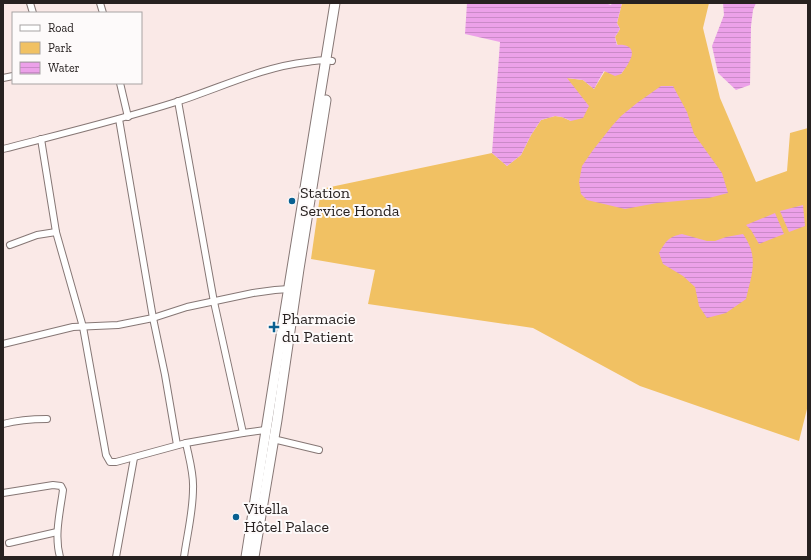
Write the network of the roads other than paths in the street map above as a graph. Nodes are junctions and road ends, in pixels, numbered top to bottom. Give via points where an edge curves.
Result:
1 (335, 3) edge
2 (341, 3) edge
3 (329, 60) junction
4 (120, 84) edge
5 (178, 101) junction
6 (128, 117) junction
7 (119, 119) junction
8 (41, 139) junction
9 (3, 149) edge
10 (56, 232) junction
11 (10, 244) dead end
12 (289, 289) junction
13 (214, 302) junction
14 (153, 318) junction
15 (83, 327) junction
16 (3, 344) edge
17 (47, 419) dead end
18 (3, 424) edge
19 (265, 430) junction
20 (243, 433) junction
21 (273, 439) junction
22 (186, 443) junction
23 (177, 445) junction
24 (319, 450) dead end
25 (134, 458) junction
26 (3, 493) edge
27 (57, 532) junction
28 (8, 544) dead end
29 (60, 557) edge
30 (116, 557) edge
31 (184, 557) edge
32 (246, 557) edge
33 (254, 557) edge

1 - 3 main road
2 - 3 main road
3 - 5 street via 277,67
3 - 12 main road
3 - 21 main road
4 - 6 street
5 - 6 street
5 - 13 street
6 - 7 street
7 - 8 street
7 - 14 street
8 - 9 street
8 - 10 street
10 - 11 street via 36,235
10 - 15 street
12 - 13 street via 253,293
12 - 19 main road
13 - 14 street via 187,307
13 - 20 street
14 - 15 street via 118,326
14 - 23 street
15 - 16 street via 58,330
15 - 25 street via 106,455 110,462
17 - 18 street via 17,420
19 - 20 street
19 - 32 main road
20 - 22 street
21 - 24 street
21 - 33 main road
22 - 23 street
22 - 31 street via 194,487
23 - 25 street
25 - 30 street
26 - 27 street via 61,486 63,490
27 - 28 street
27 - 29 street

